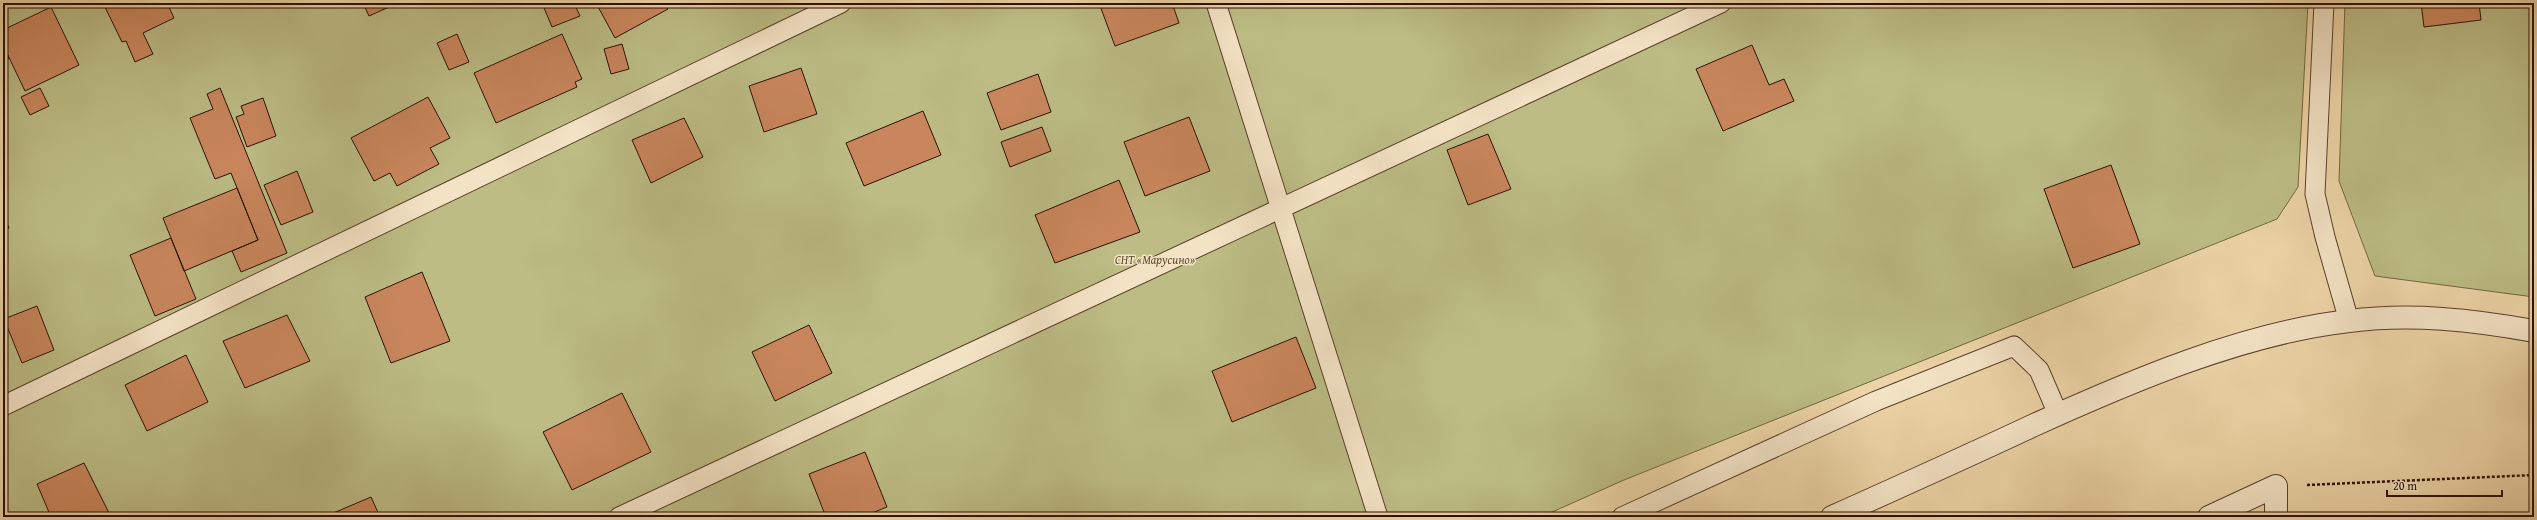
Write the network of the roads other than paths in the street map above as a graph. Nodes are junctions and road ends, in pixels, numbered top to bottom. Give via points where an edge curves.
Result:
1 (841, 3) edge
2 (1216, 3) edge
3 (1721, 3) edge
4 (2324, 3) edge
5 (1280, 209) junction
6 (2349, 321) junction
7 (2534, 331) edge
8 (3, 406) edge
9 (2058, 414) junction
10 (619, 517) edge
11 (1378, 517) edge
12 (1622, 517) edge
13 (1832, 517) edge
14 (2209, 517) edge
15 (2276, 517) edge

1 - 8 lane
2 - 5 lane
3 - 5 lane
4 - 6 lane via 2316,194 2325,237
5 - 10 lane
5 - 11 lane
6 - 7 street via 2413,317 2479,321
6 - 9 street via 2290,332 2166,369
9 - 12 lane via 2039,370 2014,346 1876,401
9 - 13 street
14 - 15 street via 2276,486

